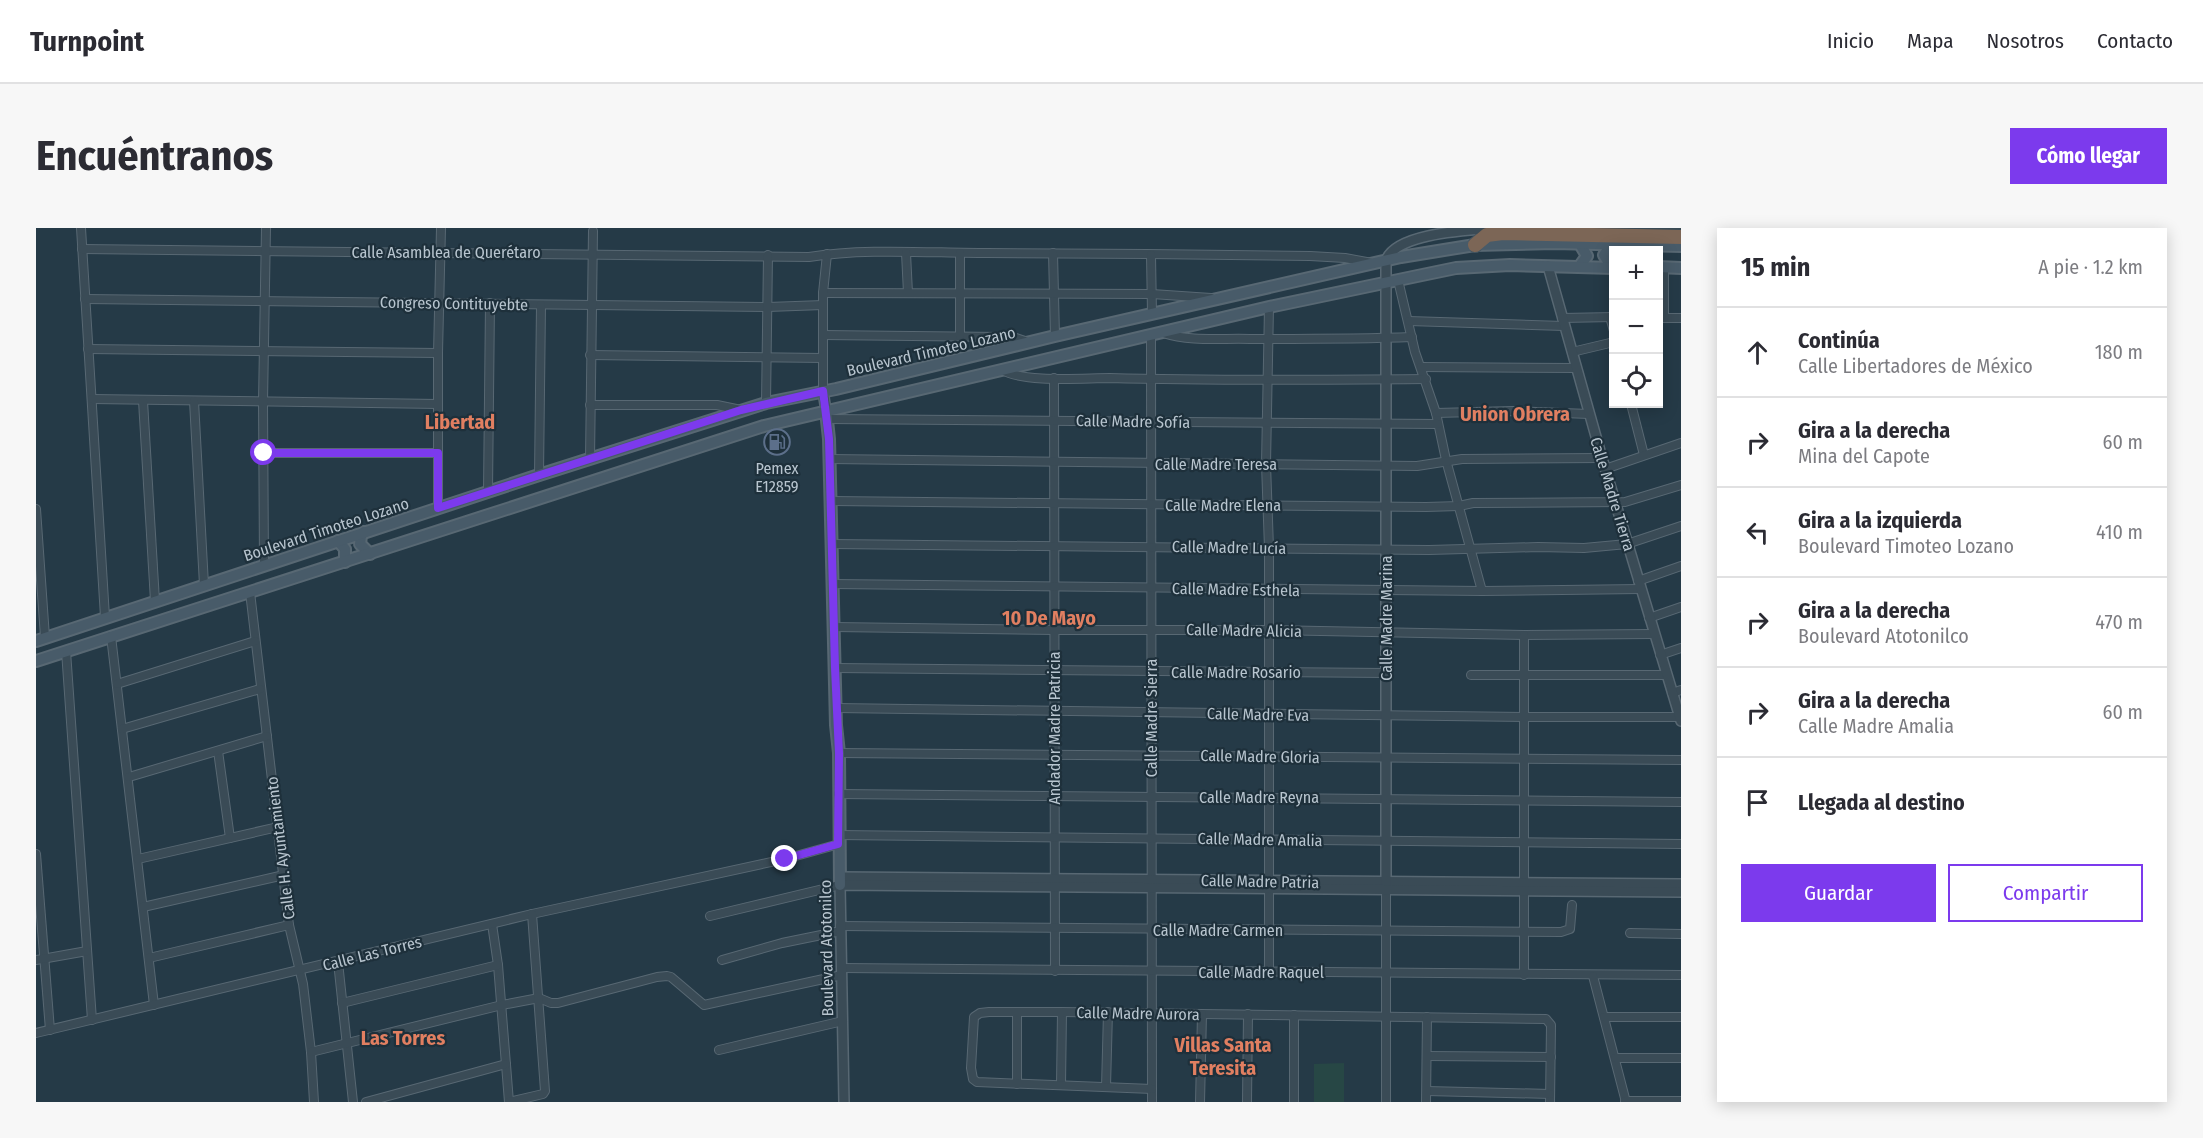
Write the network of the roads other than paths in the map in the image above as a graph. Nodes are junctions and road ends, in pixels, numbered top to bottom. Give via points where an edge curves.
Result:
1 (81, 228) edge
2 (266, 228) edge
3 (441, 228) edge
4 (1579, 228) edge
5 (1508, 230) edge
6 (1681, 230) edge
7 (593, 231) dead end
8 (1681, 237) edge
9 (1580, 244) junction
10 (1475, 245) junction
11 (1611, 245) joint
12 (1681, 246) edge
13 (1609, 248) edge
14 (82, 249) junction
15 (265, 251) junction
16 (440, 253) junction
17 (592, 253) junction
18 (906, 253) junction
19 (960, 253) junction
20 (1053, 253) junction
21 (828, 254) junction
22 (768, 255) junction
23 (1151, 255) junction
24 (1386, 261) junction
25 (1609, 262) edge
26 (1373, 264) junction
27 (1548, 266) junction
28 (1579, 267) junction
29 (1663, 267) edge
30 (1609, 268) edge
31 (1681, 268) edge
32 (1398, 280) junction
33 (1386, 283) junction
34 (823, 293) junction
35 (908, 293) junction
36 (960, 294) junction
37 (1152, 294) junction
38 (1055, 295) junction
39 (1218, 298) junction
40 (85, 299) junction
41 (265, 301) junction
42 (439, 303) junction
43 (490, 303) junction
44 (541, 304) junction
45 (591, 305) junction
46 (823, 305) junction
47 (768, 307) junction
48 (1269, 307) junction
49 (1152, 314) junction
50 (1609, 317) edge
51 (1663, 318) edge
52 (1681, 318) edge
53 (1409, 321) junction
54 (1563, 322) junction
55 (1091, 328) junction
56 (1069, 333) junction
57 (1156, 334) junction
58 (823, 336) junction
59 (960, 336) junction
60 (1055, 336) junction
61 (1412, 336) junction
62 (1386, 338) junction
63 (1268, 339) junction
64 (1030, 342) junction
65 (1609, 343) edge
66 (1099, 347) junction
67 (88, 349) junction
68 (264, 352) junction
69 (1572, 352) junction
70 (438, 353) junction
71 (1074, 353) junction
72 (590, 355) junction
73 (766, 356) junction
74 (823, 358) junction
75 (1421, 367) junction
76 (1576, 368) junction
77 (1002, 370) junction
78 (1054, 378) junction
79 (1269, 379) junction
80 (1426, 379) junction
81 (1152, 380) junction
82 (1386, 380) junction
83 (823, 391) junction
84 (92, 399) junction
85 (143, 401) junction
86 (194, 401) junction
87 (263, 402) junction
88 (766, 403) junction
89 (438, 404) junction
90 (590, 405) junction
91 (1632, 408) edge
92 (741, 410) junction
93 (1436, 413) junction
94 (1589, 414) junction
95 (827, 415) junction
96 (1054, 420) junction
97 (1152, 422) junction
98 (1268, 422) junction
99 (1385, 423) junction
100 (1438, 424) junction
101 (1681, 443) edge
102 (264, 453) junction
103 (438, 453) junction
104 (1644, 455) junction
105 (1602, 458) junction
106 (590, 459) junction
107 (829, 459) junction
108 (1054, 460) junction
109 (1446, 460) junction
110 (1152, 463) junction
111 (1266, 464) junction
112 (1386, 465) junction
113 (1605, 469) junction
114 (539, 475) junction
115 (1681, 486) edge
116 (488, 492) junction
117 (831, 501) junction
118 (1616, 502) junction
119 (1054, 503) junction
120 (1151, 505) junction
121 (1267, 505) junction
122 (1459, 506) junction
123 (1387, 507) junction
124 (438, 508) junction
125 (36, 509) edge
126 (1681, 526) edge
127 (364, 532) junction
128 (37, 537) edge
129 (338, 541) junction
130 (831, 544) junction
131 (1628, 544) junction
132 (1053, 546) junction
133 (1150, 546) junction
134 (1269, 548) junction
135 (1471, 548) junction
136 (1387, 549) junction
137 (370, 554) junction
138 (345, 562) junction
139 (264, 565) junction
140 (1681, 566) edge
141 (39, 581) edge
142 (832, 584) junction
143 (204, 585) junction
144 (1639, 585) junction
145 (1054, 588) junction
146 (1150, 588) junction
147 (1268, 588) junction
148 (1385, 591) junction
149 (1482, 591) junction
150 (250, 592) junction
151 (155, 601) junction
152 (1681, 607) edge
153 (105, 617) junction
154 (1649, 618) junction
155 (834, 627) junction
156 (1054, 630) junction
157 (1150, 630) junction
158 (1269, 630) junction
159 (1386, 632) junction
160 (1654, 634) junction
161 (1524, 635) junction
162 (111, 636) junction
163 (41, 639) edge
164 (255, 641) junction
165 (1681, 648) edge
166 (66, 651) junction
167 (1660, 655) junction
168 (36, 661) edge
169 (835, 668) junction
170 (1053, 670) junction
171 (1269, 671) junction
172 (1152, 672) junction
173 (1386, 673) junction
174 (1471, 675) dead end
175 (1666, 675) junction
176 (1524, 676) junction
177 (117, 684) junction
178 (260, 688) junction
179 (1676, 691) edge
180 (836, 708) junction
181 (1054, 711) junction
182 (1152, 712) junction
183 (1269, 714) junction
184 (1386, 715) junction
185 (1524, 717) junction
186 (1680, 719) edge
187 (122, 729) junction
188 (267, 736) junction
189 (218, 751) junction
190 (839, 753) junction
191 (1055, 753) junction
192 (1152, 754) junction
193 (1269, 756) junction
194 (1386, 757) junction
195 (1524, 758) junction
196 (1681, 760) edge
197 (129, 777) junction
198 (838, 794) junction
199 (1055, 796) junction
200 (1152, 796) junction
201 (1269, 797) junction
202 (1386, 799) junction
203 (1524, 800) junction
204 (1681, 802) edge
205 (278, 827) junction
206 (230, 838) junction
207 (1054, 838) junction
208 (1152, 838) junction
209 (838, 839) junction
210 (1269, 839) junction
211 (1386, 841) junction
212 (1524, 842) junction
213 (1681, 843) edge
214 (36, 854) edge
215 (138, 859) junction
216 (284, 875) junction
217 (707, 875) joint
218 (840, 881) junction
219 (1055, 883) junction
220 (1152, 883) junction
221 (1681, 884) edge
222 (1269, 885) junction
223 (1386, 886) junction
224 (1524, 887) junction
225 (1681, 892) edge
226 (1572, 905) dead end
227 (143, 907) junction
228 (532, 914) junction
229 (710, 916) dead end
230 (492, 924) junction
231 (289, 925) junction
232 (1054, 927) junction
233 (841, 928) junction
234 (1152, 930) junction
235 (1269, 930) junction
236 (1386, 931) junction
237 (1524, 932) junction
238 (1630, 933) dead end
239 (1681, 934) edge
240 (87, 951) junction
241 (149, 958) junction
242 (40, 960) edge
243 (722, 960) dead end
244 (338, 962) junction
245 (498, 964) junction
246 (300, 971) junction
247 (1055, 971) junction
248 (1153, 971) junction
249 (1269, 971) junction
250 (842, 972) junction
251 (1386, 973) junction
252 (1524, 975) junction
253 (1681, 975) edge
254 (1593, 976) junction
255 (538, 998) junction
256 (342, 1003) junction
257 (154, 1005) junction
258 (502, 1005) junction
259 (1017, 1012) junction
260 (1062, 1012) junction
261 (1108, 1012) junction
262 (1152, 1013) junction
263 (1202, 1014) junction
264 (1248, 1014) junction
265 (1294, 1015) junction
266 (1386, 1016) junction
267 (1427, 1017) junction
268 (1604, 1017) junction
269 (1681, 1017) edge
270 (92, 1020) junction
271 (843, 1021) junction
272 (50, 1030) junction
273 (36, 1034) edge
274 (348, 1044) junction
275 (719, 1050) dead end
276 (311, 1052) junction
277 (1427, 1056) junction
278 (1551, 1057) junction
279 (1615, 1058) junction
280 (1681, 1058) edge
281 (506, 1064) junction
282 (1017, 1084) junction
283 (1061, 1085) junction
284 (1106, 1088) junction
285 (1152, 1089) junction
286 (1426, 1091) junction
287 (1550, 1098) edge
288 (1625, 1101) edge
289 (1681, 1101) edge
290 (314, 1102) edge
291 (353, 1102) edge
292 (366, 1102) edge
293 (509, 1102) edge
294 (844, 1102) edge
295 (1152, 1102) edge
296 (1200, 1102) edge
297 (1247, 1102) edge
298 (1294, 1102) edge
299 (1386, 1102) edge
300 (1426, 1102) edge

1 - 14 street
2 - 15 street
3 - 16 street
4 - 6 street
5 - 8 highway
5 - 10 highway via 1487,236
5 - 24 street via 1452,232 1405,243 1391,250
7 - 17 street
9 - 10 main road, Boulevard Timoteo Lozano
9 - 11 main road, Boulevard Timoteo Lozano
9 - 28 main road via 1587,256
10 - 24 main road, Boulevard Timoteo Lozano
11 - 12 main road, Boulevard Timoteo Lozano
13 - 25 main road via 1604,255
14 - 15 street, Calle Asamblea de Querétaro
14 - 40 street
15 - 16 street, Calle Asamblea de Querétaro
15 - 41 street
16 - 17 street, Calle Asamblea de Querétaro
16 - 42 street
17 - 22 street, Calle Asamblea de Querétaro
17 - 45 street
18 - 19 street, Calle Asamblea de Querétaro
18 - 21 street, Calle Asamblea de Querétaro
18 - 35 street
19 - 20 street, Calle Asamblea de Querétaro
19 - 36 street
20 - 23 street, Calle Asamblea de Querétaro
20 - 38 street
21 - 22 street, Calle Asamblea de Querétaro
21 - 34 street, Boulevard Atotonilco
22 - 47 street
23 - 26 street, Calle Asamblea de Querétaro via 1310,256
23 - 37 street
24 - 26 main road, Boulevard Timoteo Lozano
24 - 33 street, Calle Madre Marina
26 - 39 main road, Boulevard Timoteo Lozano
27 - 28 main road, Boulevard Timoteo Lozano
27 - 32 main road, Boulevard Timoteo Lozano via 1456,268
27 - 54 street, Calle Madre Tierra
28 - 30 main road, Boulevard Timoteo Lozano
29 - 31 main road
32 - 33 main road, Boulevard Timoteo Lozano
32 - 53 street
33 - 48 main road, Boulevard Timoteo Lozano
33 - 62 street, Calle Madre Marina
34 - 35 street
34 - 46 street, Boulevard Atotonilco
35 - 36 street
36 - 38 street
36 - 59 street
37 - 38 street
37 - 39 street
37 - 49 street
38 - 60 street
39 - 49 main road, Boulevard Timoteo Lozano
40 - 41 street, Congreso Contituyebte
40 - 67 street
41 - 42 street, Congreso Contituyebte
41 - 68 street
42 - 43 street, Congreso Contituyebte
42 - 70 street
43 - 44 street, Congreso Contituyebte
43 - 116 street
44 - 45 street, Congreso Contituyebte
44 - 114 street
45 - 47 street, Congreso Contituyebte
45 - 72 street
46 - 47 street, Congreso Contituyebte
46 - 58 street, Boulevard Atotonilco
47 - 73 street
48 - 57 main road, Boulevard Timoteo Lozano
48 - 63 street
49 - 55 main road, Boulevard Timoteo Lozano
50 - 54 street
51 - 52 street
53 - 54 street
53 - 61 street
54 - 69 street, Calle Madre Tierra
55 - 56 main road, Boulevard Timoteo Lozano
55 - 66 main road via 1092,339
56 - 60 main road, Boulevard Timoteo Lozano
56 - 71 main road via 1074,340
57 - 63 street
57 - 66 main road, Boulevard Timoteo Lozano
57 - 81 street, Calle Madre Sierra
58 - 59 street
58 - 74 street, Boulevard Atotonilco
59 - 64 street
60 - 64 main road, Boulevard Timoteo Lozano
61 - 62 street
61 - 75 street
62 - 63 street
62 - 82 street, Calle Madre Marina
63 - 79 street
64 - 83 main road, Boulevard Timoteo Lozano
65 - 69 street
66 - 71 main road, Boulevard Timoteo Lozano
67 - 68 street
67 - 84 street
68 - 70 street
68 - 87 street
69 - 76 street, Calle Madre Tierra
70 - 89 street
71 - 77 main road, Boulevard Timoteo Lozano
72 - 73 street
72 - 90 street
73 - 74 street
73 - 88 street
74 - 83 street, Boulevard Atotonilco
75 - 76 street
75 - 80 street
76 - 94 street, Calle Madre Tierra
77 - 78 street via 1019,376
77 - 95 main road, Boulevard Timoteo Lozano
78 - 81 street
78 - 96 street, Andador Madre Patricia
79 - 81 street
79 - 82 street
79 - 98 street
80 - 82 street
80 - 93 street
81 - 97 street, Calle Madre Sierra
82 - 99 street, Calle Madre Marina
83 - 88 main road, Boulevard Timoteo Lozano
83 - 95 street, Boulevard Atotonilco
84 - 85 street
84 - 153 street
85 - 86 street
85 - 151 street
86 - 87 street
86 - 143 street
87 - 89 street
87 - 102 street
88 - 92 main road, Boulevard Timoteo Lozano
89 - 103 street
90 - 92 street via 717,405
90 - 106 street
91 - 104 street
92 - 106 main road, Boulevard Timoteo Lozano
93 - 94 street
93 - 100 street
94 - 105 street, Calle Madre Tierra
95 - 96 street, Calle Madre Sofía
95 - 107 main road, Boulevard Atotonilco
95 - 137 main road, Boulevard Timoteo Lozano via 746,431
96 - 97 street, Calle Madre Sofía
96 - 108 street, Andador Madre Patricia
97 - 98 street, Calle Madre Sofía
97 - 110 street, Calle Madre Sierra
98 - 99 street, Calle Madre Sofía
98 - 111 street
99 - 100 street, Calle Madre Sofía
99 - 112 street, Calle Madre Marina
100 - 109 street
101 - 104 street
102 - 103 street
102 - 139 street
103 - 124 street
104 - 113 street
105 - 109 street, Calle Madre Teresa
105 - 113 street, Calle Madre Tierra
106 - 114 main road, Boulevard Timoteo Lozano
107 - 108 street, Calle Madre Teresa
107 - 117 main road, Boulevard Atotonilco
108 - 110 street, Calle Madre Teresa
108 - 119 street, Andador Madre Patricia
109 - 112 street, Calle Madre Teresa via 1425,465
109 - 122 street
110 - 111 street, Calle Madre Teresa
110 - 120 street, Calle Madre Sierra
111 - 112 street, Calle Madre Teresa
111 - 121 street
112 - 123 street, Calle Madre Marina
113 - 118 street, Calle Madre Tierra
114 - 116 main road, Boulevard Timoteo Lozano
115 - 118 street, Calle Madre Elena
116 - 124 main road, Boulevard Timoteo Lozano
117 - 119 street, Calle Madre Elena
117 - 130 main road, Boulevard Atotonilco
118 - 122 street, Calle Madre Elena
118 - 131 street, Calle Madre Tierra
119 - 120 street, Calle Madre Elena
119 - 132 street, Andador Madre Patricia
120 - 121 street, Calle Madre Elena
120 - 133 street, Calle Madre Sierra
121 - 123 street, Calle Madre Elena
121 - 134 street
122 - 123 street, Calle Madre Elena
122 - 135 street
123 - 136 street, Calle Madre Marina
124 - 127 main road, Boulevard Timoteo Lozano
125 - 128 street
126 - 131 street, Calle Madre Lucía
127 - 129 main road, Boulevard Timoteo Lozano
127 - 137 main road via 360,544
128 - 141 street
129 - 138 main road via 345,549
129 - 139 main road, Boulevard Timoteo Lozano
130 - 132 street, Calle Madre Lucía
130 - 142 main road, Boulevard Atotonilco
131 - 135 street, Calle Madre Lucía
131 - 144 street, Calle Madre Tierra
132 - 133 street, Calle Madre Lucía
132 - 145 street, Andador Madre Patricia
133 - 134 street, Calle Madre Lucía
133 - 146 street, Calle Madre Sierra
134 - 136 street, Calle Madre Lucía
134 - 147 street
135 - 136 street, Calle Madre Lucía
135 - 149 street
136 - 148 street, Calle Madre Marina
137 - 138 main road, Boulevard Timoteo Lozano
138 - 150 main road, Boulevard Timoteo Lozano
139 - 143 main road, Boulevard Timoteo Lozano
140 - 144 street, Calle Madre Esthela
141 - 163 street
142 - 145 street, Calle Madre Esthela
142 - 155 main road, Boulevard Atotonilco
143 - 151 main road, Boulevard Timoteo Lozano
144 - 149 street, Calle Madre Esthela
144 - 154 street, Calle Madre Tierra
145 - 146 street, Calle Madre Esthela
145 - 156 street, Andador Madre Patricia
146 - 147 street, Calle Madre Esthela
146 - 157 street, Calle Madre Sierra
147 - 148 street, Calle Madre Esthela
147 - 158 street
148 - 149 street, Calle Madre Esthela
148 - 159 street, Calle Madre Marina
150 - 162 main road, Boulevard Timoteo Lozano
150 - 164 street, Calle H. Ayuntamiento
151 - 153 main road, Boulevard Timoteo Lozano
152 - 154 street
153 - 163 main road, Boulevard Timoteo Lozano
154 - 160 street, Calle Madre Tierra
155 - 156 street, Calle Madre Alicia
155 - 169 main road, Boulevard Atotonilco
156 - 157 street, Calle Madre Alicia
156 - 170 street, Andador Madre Patricia
157 - 158 street, Calle Madre Alicia
157 - 172 street, Calle Madre Sierra
158 - 159 street, Calle Madre Alicia
158 - 171 street
159 - 161 street, Calle Madre Alicia
159 - 173 street, Calle Madre Marina
160 - 161 street, Calle Madre Alicia
160 - 167 street, Calle Madre Tierra
161 - 176 street
162 - 166 main road, Boulevard Timoteo Lozano
162 - 177 street
164 - 177 street
164 - 178 street, Calle H. Ayuntamiento
165 - 167 street
166 - 168 main road, Boulevard Timoteo Lozano
166 - 240 street
167 - 175 street, Calle Madre Tierra
169 - 170 street, Calle Madre Rosario
169 - 180 main road, Boulevard Atotonilco
170 - 172 street, Calle Madre Rosario
170 - 181 street, Andador Madre Patricia
171 - 172 street, Calle Madre Rosario
171 - 173 street, Calle Madre Rosario
171 - 183 street
172 - 182 street, Calle Madre Sierra
173 - 184 street, Calle Madre Marina
174 - 176 street
175 - 176 street
175 - 179 street, Calle Madre Tierra
176 - 185 street
177 - 187 street
178 - 187 street
178 - 188 street, Calle H. Ayuntamiento
179 - 186 street, Calle Madre Tierra
180 - 181 street, Calle Madre Eva
180 - 190 main road, Boulevard Atotonilco
181 - 182 street, Calle Madre Eva
181 - 191 street, Andador Madre Patricia
182 - 183 street, Calle Madre Eva
182 - 192 street, Calle Madre Sierra
183 - 184 street, Calle Madre Eva
183 - 193 street
184 - 185 street, Calle Madre Eva
184 - 194 street, Calle Madre Marina
185 - 186 street, Calle Madre Eva
185 - 195 street
187 - 197 street
188 - 189 street
188 - 205 street, Calle H. Ayuntamiento
189 - 197 street
189 - 206 street
190 - 191 street, Calle Madre Gloria
190 - 198 main road, Boulevard Atotonilco
191 - 192 street, Calle Madre Gloria
191 - 199 street, Andador Madre Patricia
192 - 193 street, Calle Madre Gloria
192 - 200 street, Calle Madre Sierra
193 - 194 street, Calle Madre Gloria
193 - 201 street
194 - 195 street, Calle Madre Gloria
194 - 202 street, Calle Madre Marina
195 - 196 street, Calle Madre Gloria
195 - 203 street
197 - 215 street
198 - 199 street, Calle Madre Reyna
198 - 209 main road, Boulevard Atotonilco
199 - 200 street, Calle Madre Reyna
199 - 207 street, Andador Madre Patricia
200 - 201 street, Calle Madre Reyna
200 - 208 street, Calle Madre Sierra
201 - 202 street, Calle Madre Reyna
201 - 210 street
202 - 203 street, Calle Madre Reyna
202 - 211 street, Calle Madre Marina
203 - 204 street, Calle Madre Reyna
203 - 212 street
205 - 206 street
205 - 216 street, Calle H. Ayuntamiento
206 - 215 street
207 - 208 street, Calle Madre Amalia
207 - 209 street, Calle Madre Amalia
207 - 219 street, Andador Madre Patricia
208 - 210 street, Calle Madre Amalia
208 - 220 street, Calle Madre Sierra
209 - 217 street, Calle Madre Amalia via 785,859
209 - 218 main road, Boulevard Atotonilco
210 - 211 street, Calle Madre Amalia
210 - 222 street
211 - 212 street, Calle Madre Amalia
211 - 223 street, Calle Madre Marina
212 - 213 street, Calle Madre Amalia
212 - 224 street
214 - 242 street
215 - 227 street
216 - 227 street
216 - 231 street, Calle H. Ayuntamiento
217 - 228 street, Calle Las Torres
218 - 219 street, Calle Madre Patria
218 - 229 street
218 - 233 street, Boulevard Atotonilco
219 - 220 street, Calle Madre Patria
219 - 232 street, Andador Madre Patricia
220 - 222 street, Calle Madre Patria
220 - 234 street, Calle Madre Sierra
221 - 224 street, Calle Madre Patria
222 - 223 street, Calle Madre Patria
222 - 235 street
223 - 224 street, Calle Madre Patria
223 - 236 street, Calle Madre Marina
224 - 225 street, Calle Madre Patria
224 - 237 street
226 - 237 street, Calle Madre Carmen via 1568,931
227 - 241 street
228 - 230 street, Calle Las Torres
228 - 255 street
230 - 244 street, Calle Las Torres
230 - 245 street
231 - 241 street
231 - 246 street, Calle H. Ayuntamiento
232 - 233 street, Calle Madre Carmen
232 - 234 street, Calle Madre Carmen
232 - 247 street, Andador Madre Patricia
233 - 243 street, Calle Madre Carmen
233 - 250 street, Boulevard Atotonilco
234 - 235 street, Calle Madre Carmen
234 - 248 street, Calle Madre Sierra
235 - 236 street, Calle Madre Carmen
235 - 249 street
236 - 237 street, Calle Madre Carmen
236 - 251 street, Calle Madre Marina
237 - 252 street
238 - 239 street
240 - 242 street
240 - 270 street
241 - 257 street
242 - 272 street
244 - 246 street, Calle Las Torres
244 - 256 street
245 - 256 street
245 - 258 street
246 - 257 street, Calle Las Torres
246 - 276 street, Calle H. Ayuntamiento
247 - 248 street, Calle Madre Raquel
247 - 250 street, Calle Madre Raquel
248 - 249 street, Calle Madre Raquel
248 - 262 street, Calle Madre Sierra
249 - 251 street, Calle Madre Raquel
250 - 255 street, Calle Madre Raquel via 715,1004 700,1004 667,976 558,1003
250 - 271 street, Boulevard Atotonilco
251 - 252 street, Calle Madre Raquel
251 - 266 street, Calle Madre Marina
252 - 254 street, Calle Madre Raquel
253 - 254 street, Calle Madre Raquel
254 - 268 street
255 - 258 street
255 - 293 street via 546,1089 543,1094
256 - 274 street
257 - 270 street, Calle Las Torres
258 - 274 street
258 - 281 street
259 - 260 street, Calle Madre Aurora
259 - 282 street
259 - 282 street, Calle Madre Aurora via 976,1014 971,1068 977,1082
260 - 261 street, Calle Madre Aurora
260 - 283 street
261 - 262 street, Calle Madre Aurora
261 - 284 street
262 - 263 street, Calle Madre Aurora
262 - 285 street, Calle Madre Sierra
263 - 264 street, Calle Madre Aurora
263 - 296 street
264 - 265 street, Calle Madre Aurora
264 - 297 street
265 - 266 street, Calle Madre Aurora
265 - 298 street
266 - 267 street, Calle Madre Aurora
266 - 299 street, Calle Madre Marina
267 - 277 street
267 - 278 street, Calle Madre Aurora via 1546,1019 1551,1026
268 - 269 street
268 - 279 street
270 - 272 street, Calle Las Torres
271 - 275 street
271 - 294 street, Boulevard Atotonilco
272 - 273 street, Calle Las Torres
274 - 276 street
274 - 291 street
276 - 290 street, Calle H. Ayuntamiento
277 - 278 street
277 - 286 street
278 - 287 street
279 - 280 street
279 - 288 street
281 - 292 street
281 - 293 street
282 - 283 street, Calle Madre Aurora
283 - 284 street, Calle Madre Aurora
284 - 285 street, Calle Madre Aurora
285 - 295 street, Calle Madre Sierra
286 - 287 street
286 - 300 street
288 - 289 street

